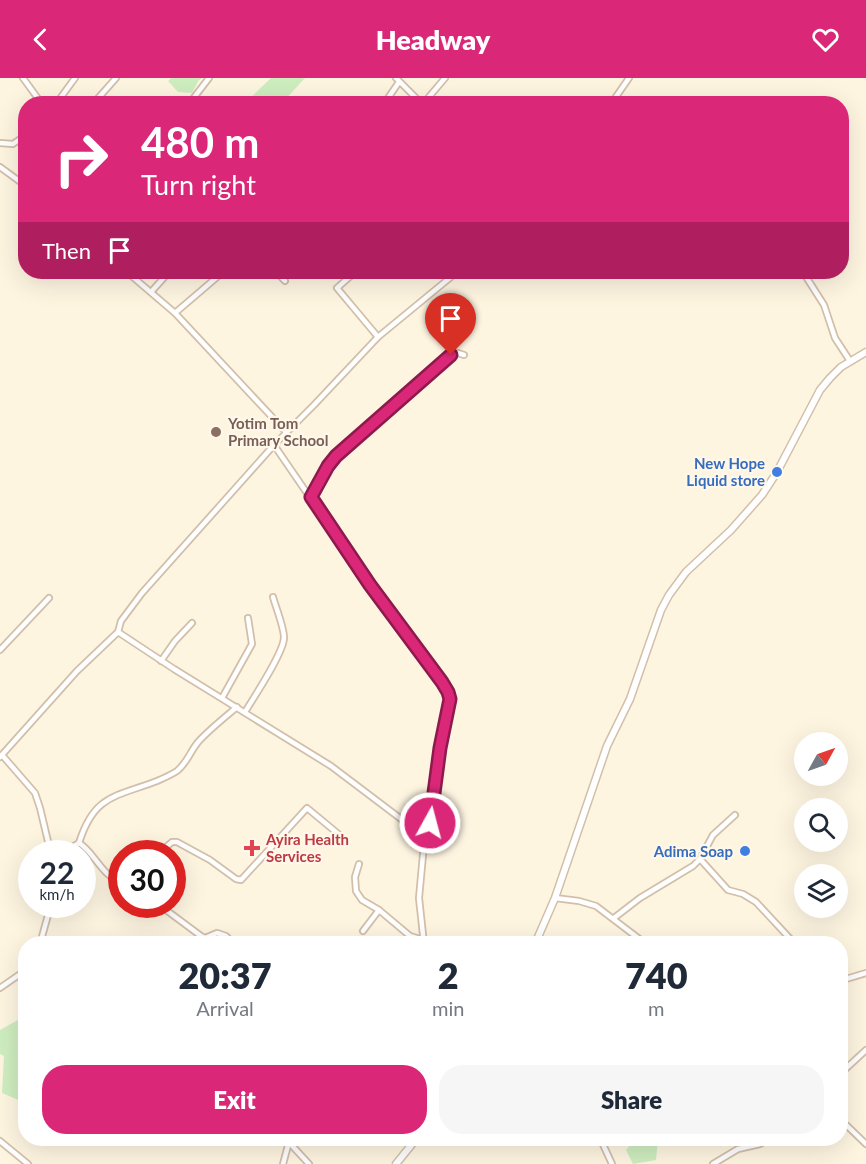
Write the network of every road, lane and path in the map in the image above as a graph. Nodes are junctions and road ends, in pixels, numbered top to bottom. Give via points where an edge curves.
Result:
1 (23, 78) edge
2 (75, 78) edge
3 (116, 78) edge
4 (209, 78) edge
5 (445, 78) edge
6 (629, 78) edge
7 (397, 80) edge
8 (36, 96) edge
9 (62, 96) edge
10 (100, 96) edge
11 (195, 96) edge
12 (388, 96) edge
13 (414, 96) edge
14 (430, 96) edge
15 (617, 96) edge
16 (18, 141) edge
17 (0, 143) edge
18 (0, 167) edge
19 (18, 180) edge
20 (135, 279) edge
21 (163, 279) edge
22 (215, 279) edge
23 (347, 279) edge
24 (448, 279) edge
25 (807, 279) edge
26 (151, 292) junction
27 (175, 313) junction
28 (378, 337) junction
29 (866, 352) edge
30 (464, 355) dead end
31 (850, 361) junction
32 (286, 432) junction
33 (274, 444) junction
34 (311, 497) junction
35 (273, 597) dead end
36 (49, 598) dead end
37 (248, 618) dead end
38 (192, 623) dead end
39 (118, 632) junction
40 (0, 650) edge
41 (161, 661) junction
42 (222, 698) junction
43 (237, 707) junction
44 (245, 712) junction
45 (1, 756) edge
46 (735, 815) dead end
47 (342, 837) dead end
48 (48, 840) edge
49 (80, 840) edge
50 (423, 841) junction
51 (186, 847) edge
52 (96, 859) edge
53 (700, 859) junction
54 (359, 864) dead end
55 (108, 874) edge
56 (555, 898) junction
57 (379, 910) junction
58 (47, 918) edge
59 (177, 918) edge
60 (614, 918) junction
61 (363, 931) dead end
62 (42, 936) edge
63 (201, 936) edge
64 (210, 936) edge
65 (226, 936) edge
66 (410, 936) edge
67 (423, 936) edge
68 (538, 936) edge
69 (636, 936) edge
70 (788, 936) edge
71 (866, 973) edge
72 (18, 976) edge
73 (848, 979) edge
74 (0, 988) edge
75 (866, 1050) edge
76 (848, 1067) edge
77 (848, 1127) edge
78 (0, 1141) edge
79 (866, 1144) edge
80 (288, 1146) edge
81 (293, 1146) edge
82 (410, 1146) edge
83 (604, 1146) edge
84 (751, 1146) edge
85 (28, 1164) edge
86 (282, 1164) edge
87 (309, 1164) edge
88 (396, 1164) edge
89 (612, 1164) edge
90 (713, 1164) edge

1 - 8 street
2 - 9 street
3 - 10 street
4 - 11 street
5 - 14 street
6 - 15 street
7 - 12 street
7 - 13 street
16 - 17 street
18 - 19 street
20 - 26 street
21 - 26 street
22 - 27 street
23 - 28 street via 337,288
24 - 28 street
25 - 31 street
26 - 27 street
27 - 32 street
28 - 32 street
29 - 31 street
30 - 34 street via 451,355 336,456
31 - 56 street via 820,390 762,495 686,572 669,595 630,699 607,746
32 - 33 street
33 - 34 street
33 - 39 street via 142,593
34 - 50 street via 450,696 430,823
35 - 44 street via 283,643
36 - 40 street
37 - 42 street via 252,645
38 - 41 street
39 - 41 street
39 - 45 street via 77,671
41 - 42 street
42 - 43 street
43 - 44 street
43 - 49 street via 199,741 179,770 103,802 85,824
44 - 50 street via 347,777 408,823
45 - 48 street via 31,787
46 - 53 street via 710,838
47 - 51 street via 308,808 238,880
50 - 67 street via 419,898
52 - 55 street
53 - 60 street
53 - 70 street via 728,890 756,902
54 - 57 street via 354,875 356,891 362,900
56 - 60 street via 588,903
56 - 68 street
57 - 61 street
57 - 66 street
58 - 62 street
59 - 63 street
60 - 69 street
64 - 65 street
71 - 73 street
72 - 74 street
75 - 76 street
77 - 79 street
78 - 85 street
80 - 86 street
81 - 87 street
82 - 88 street
83 - 89 street
84 - 90 street

